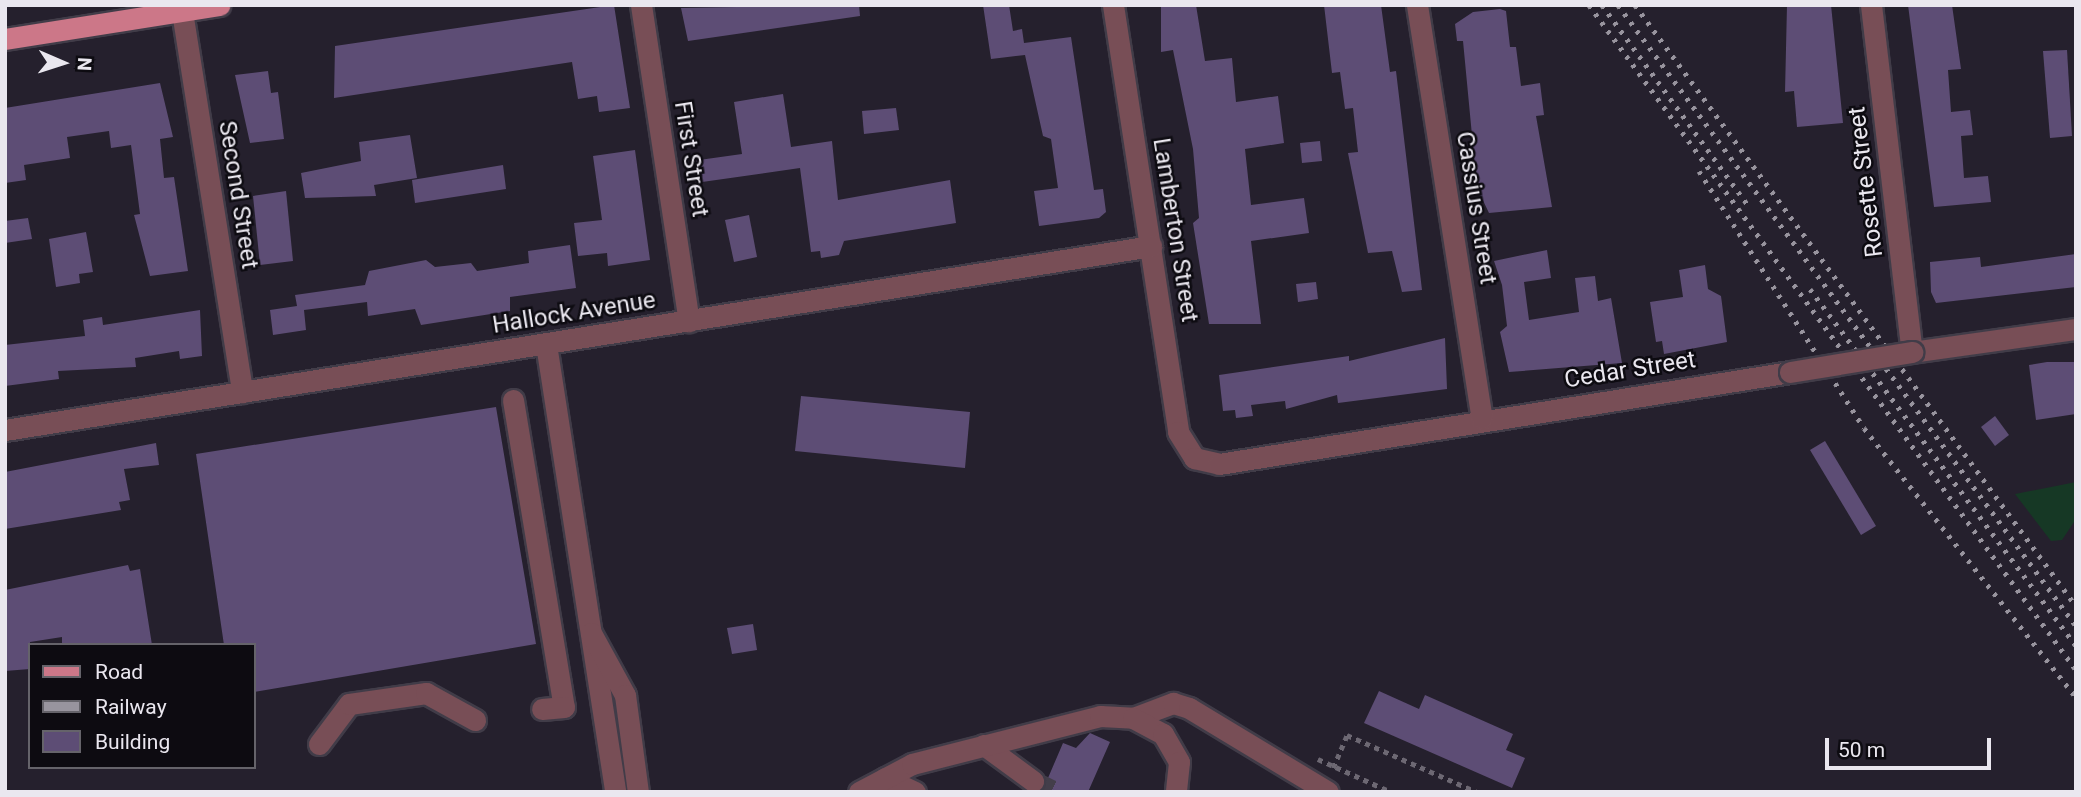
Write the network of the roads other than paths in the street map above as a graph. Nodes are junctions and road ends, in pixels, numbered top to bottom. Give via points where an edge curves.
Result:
1 (219, 5) edge
2 (641, 5) edge
3 (1113, 5) edge
4 (1418, 5) edge
5 (1871, 5) edge
6 (182, 8) edge
7 (5, 39) edge
8 (1151, 246) junction
9 (689, 321) junction
10 (2076, 329) edge
11 (547, 344) junction
12 (1914, 348) junction
13 (243, 392) junction
14 (513, 400) dead end
15 (1482, 418) junction
16 (5, 430) edge
17 (1194, 458) joint
18 (585, 622) junction
19 (542, 709) dead end
20 (1133, 718) junction
21 (475, 720) dead end
22 (319, 744) dead end
23 (984, 745) junction
24 (885, 778) junction
25 (1032, 781) tunnel mouth
26 (1326, 783) edge
27 (615, 792) edge
28 (638, 792) edge
29 (859, 792) edge
30 (915, 792) edge
31 (1176, 792) edge

1 - 6 main road
2 - 9 street, First Street
3 - 8 street, Lamberton Street
4 - 15 street, Cassius Street
5 - 12 street, Rosette Street
6 - 7 main road
6 - 13 street, Second Street
8 - 9 street, Hallock Avenue
8 - 17 street, Lamberton Street via 1178,432
9 - 11 street, Hallock Avenue
10 - 12 street, Cedar Street
11 - 13 street, Hallock Avenue
11 - 18 street
12 - 15 street, Cedar Street, bridge via 1790,372
13 - 16 street, Hallock Avenue
14 - 19 street via 564,707
15 - 17 street, Cedar Street via 1219,464
18 - 27 street
18 - 28 street via 625,695
20 - 23 street via 1074,720
20 - 26 street via 1173,703 1189,708
20 - 31 street via 1163,734 1173,750
21 - 22 street via 426,693 349,704
23 - 24 street
23 - 25 street
24 - 29 street
24 - 30 street

